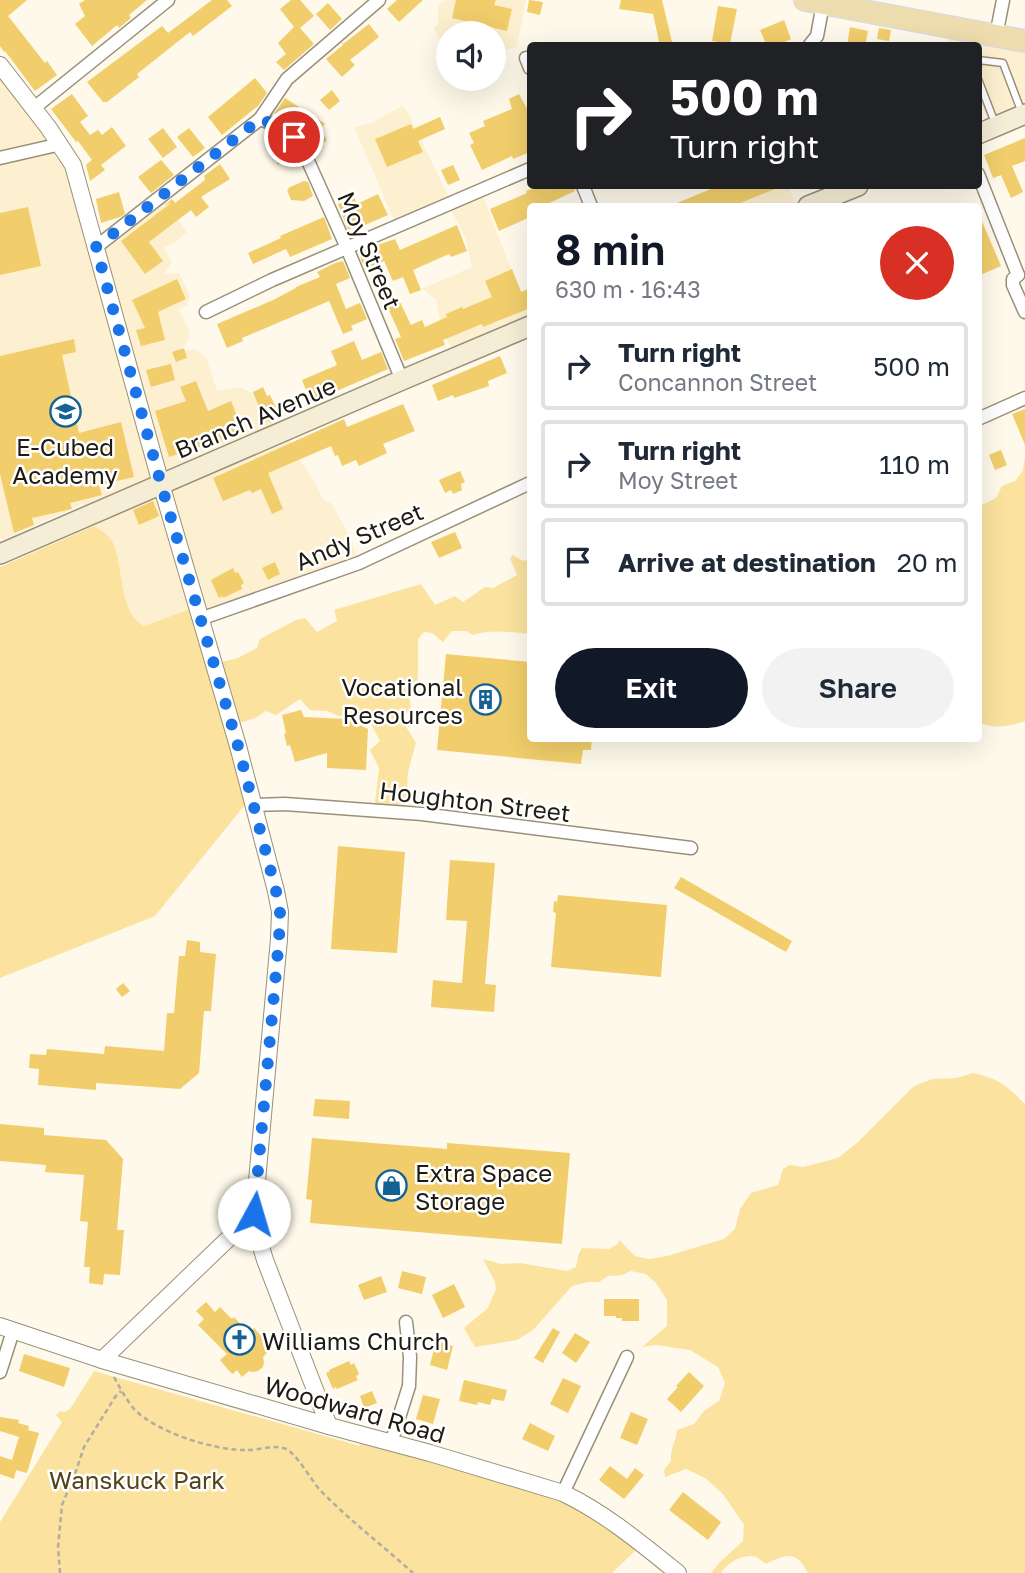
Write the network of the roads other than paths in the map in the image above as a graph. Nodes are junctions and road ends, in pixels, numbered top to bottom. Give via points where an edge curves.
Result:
1 (168, 0) edge
2 (379, 0) edge
3 (1003, 0) edge
4 (814, 2) edge
5 (858, 5) edge
6 (996, 36) junction
7 (1025, 41) edge
8 (812, 42) edge
9 (982, 60) edge
10 (0, 65) edge
11 (982, 102) edge
12 (34, 108) junction
13 (1024, 115) edge
14 (260, 119) junction
15 (987, 130) edge
16 (61, 145) junction
17 (0, 158) edge
18 (527, 170) edge
19 (982, 183) edge
20 (850, 189) edge
21 (816, 203) edge
22 (96, 247) junction
23 (347, 248) junction
24 (1021, 273) edge
25 (206, 312) dead end
26 (1025, 312) edge
27 (527, 327) edge
28 (402, 380) junction
29 (1025, 398) edge
30 (982, 417) edge
31 (161, 484) junction
32 (527, 484) edge
33 (0, 554) edge
34 (200, 619) junction
35 (253, 805) junction
36 (691, 848) dead end
37 (254, 1214) junction
38 (406, 1322) dead end
39 (7, 1328) edge
40 (627, 1357) dead end
41 (102, 1360) junction
42 (0, 1372) edge
43 (329, 1426) junction
44 (391, 1443) junction
45 (563, 1493) junction
46 (678, 1573) edge

1 - 12 street
2 - 14 street via 287,79
3 - 6 street
4 - 5 main road
4 - 8 street via 817,36
5 - 6 main road via 957,32
6 - 7 main road
9 - 13 lane via 1003,63
10 - 12 street
11 - 15 lane
12 - 16 street
13 - 15 main road
14 - 22 street
14 - 23 street, Moy Street via 294,137
16 - 17 street
16 - 22 street via 73,165
18 - 23 street
19 - 24 street
20 - 21 main road
22 - 31 street
23 - 25 street
23 - 28 street, Moy Street
24 - 26 street via 1013,285
27 - 28 main road, Branch Avenue
28 - 31 main road, Branch Avenue
29 - 30 street
31 - 33 main road, Branch Avenue
31 - 34 street
32 - 34 street, Andy Street via 359,563
34 - 35 street
35 - 36 street, Houghton Street via 422,814
35 - 37 street via 280,912
37 - 41 street
37 - 43 street via 265,1260
38 - 44 street via 409,1387
39 - 41 street, Woodward Road
39 - 42 street
40 - 45 street
41 - 43 street, Woodward Road
43 - 44 street, Woodward Road
44 - 45 street, Woodward Road
45 - 46 street, Woodward Road via 584,1503

